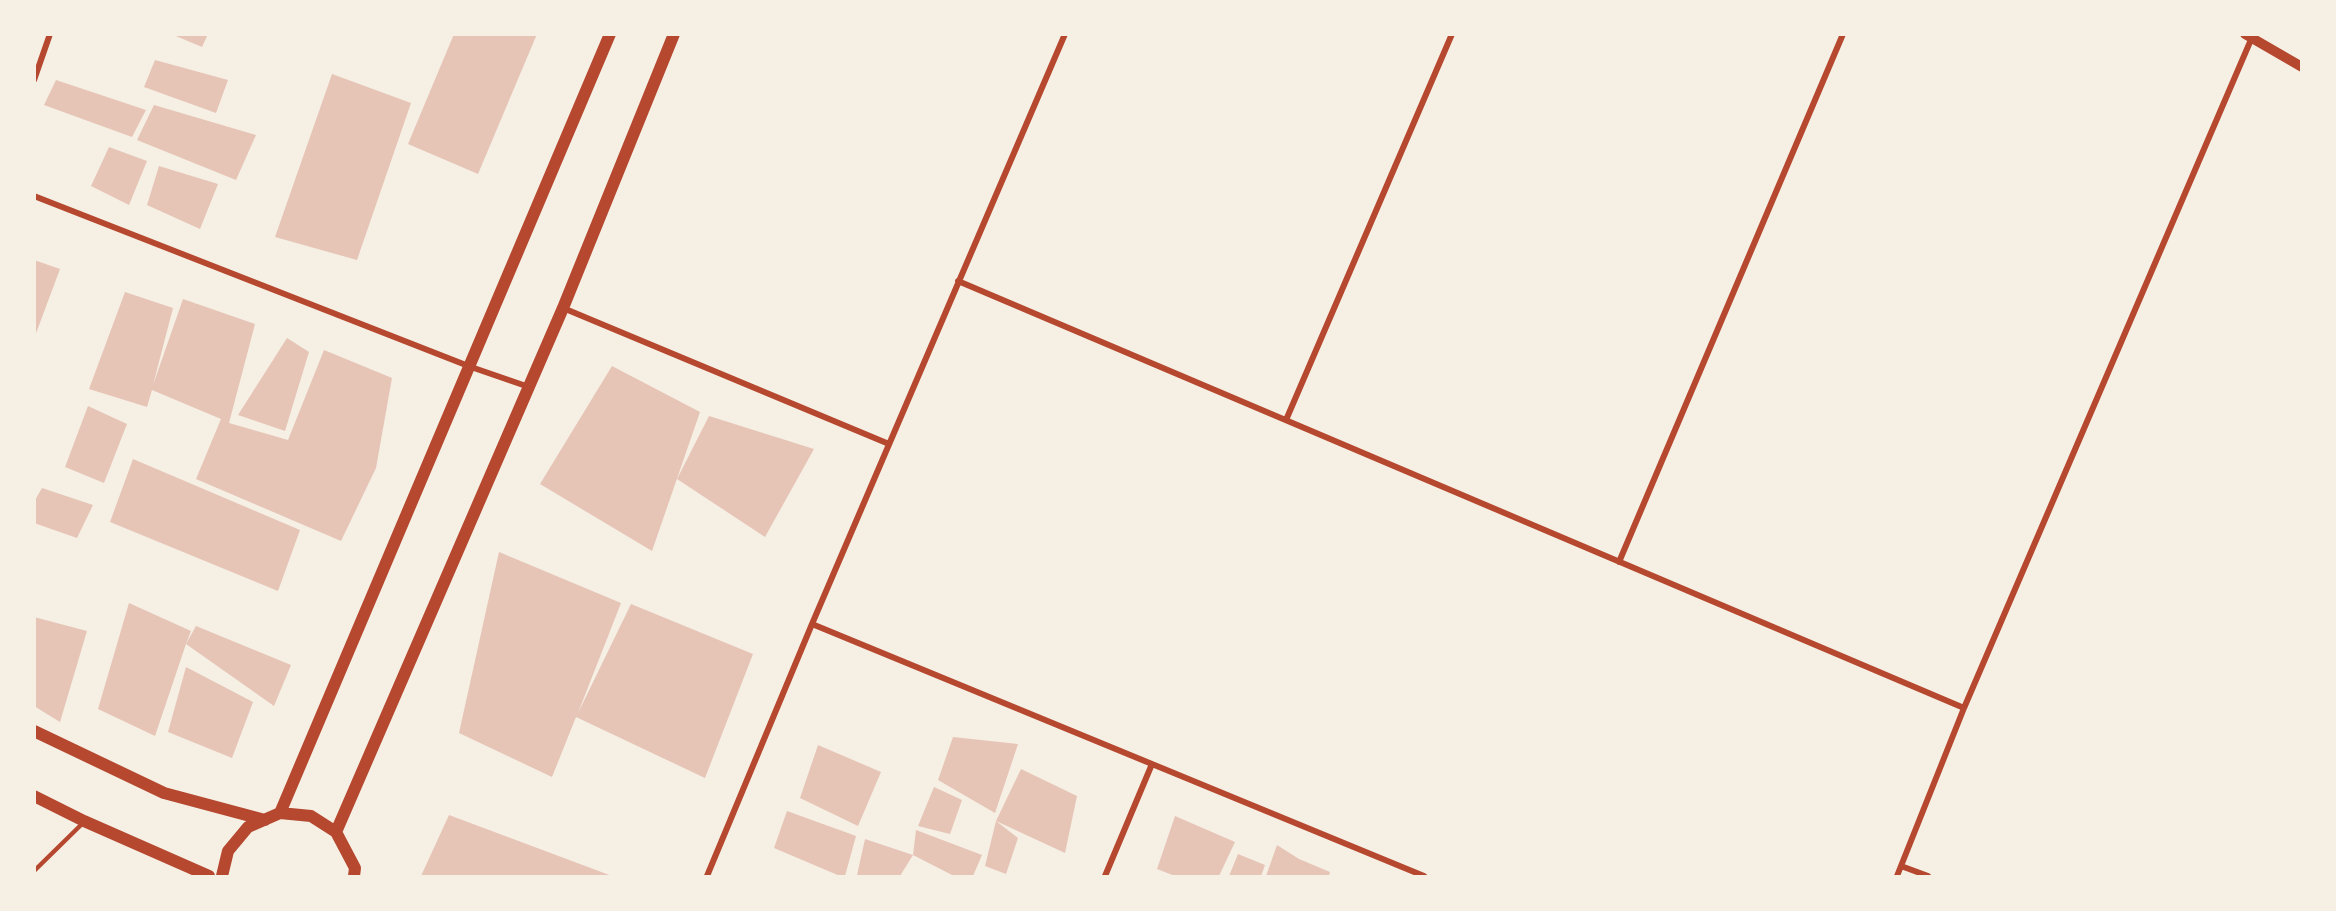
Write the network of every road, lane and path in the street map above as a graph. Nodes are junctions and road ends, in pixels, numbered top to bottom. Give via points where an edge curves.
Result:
1 (50, 34) edge
2 (610, 34) edge
3 (674, 34) edge
4 (1065, 34) edge
5 (1452, 34) edge
6 (1843, 34) edge
7 (2250, 36) edge
8 (2301, 67) edge
9 (34, 80) edge
10 (34, 196) edge
11 (957, 281) junction
12 (563, 308) junction
13 (471, 367) junction
14 (529, 387) junction
15 (1286, 420) junction
16 (889, 444) junction
17 (1619, 562) junction
18 (812, 624) junction
19 (1964, 708) junction
20 (34, 731) edge
21 (1152, 764) junction
22 (34, 796) edge
23 (280, 813) junction
24 (265, 820) junction
25 (84, 821) junction
26 (336, 832) junction
27 (1901, 866) junction
28 (34, 870) edge
29 (209, 876) edge
30 (222, 876) edge
31 (354, 876) edge
32 (707, 876) edge
33 (1105, 876) edge
34 (1424, 876) edge
35 (1897, 876) edge
36 (1928, 876) edge

1 - 9 street
2 - 13 main road
3 - 12 main road
4 - 11 street
5 - 15 street
6 - 17 street
7 - 8 street
7 - 19 street
10 - 13 street
11 - 15 street
11 - 16 street
12 - 14 main road
12 - 16 street
13 - 14 street
13 - 23 main road
14 - 26 main road
15 - 17 street
16 - 18 street
17 - 19 street
18 - 21 street
18 - 32 street
19 - 27 street
20 - 24 main road via 164,793
21 - 33 street
21 - 34 street
22 - 25 main road
23 - 24 main road
23 - 26 main road via 311,816
24 - 30 main road via 248,827 228,851
25 - 28 lane
25 - 29 main road
26 - 31 main road via 355,868
27 - 35 street
27 - 36 street

